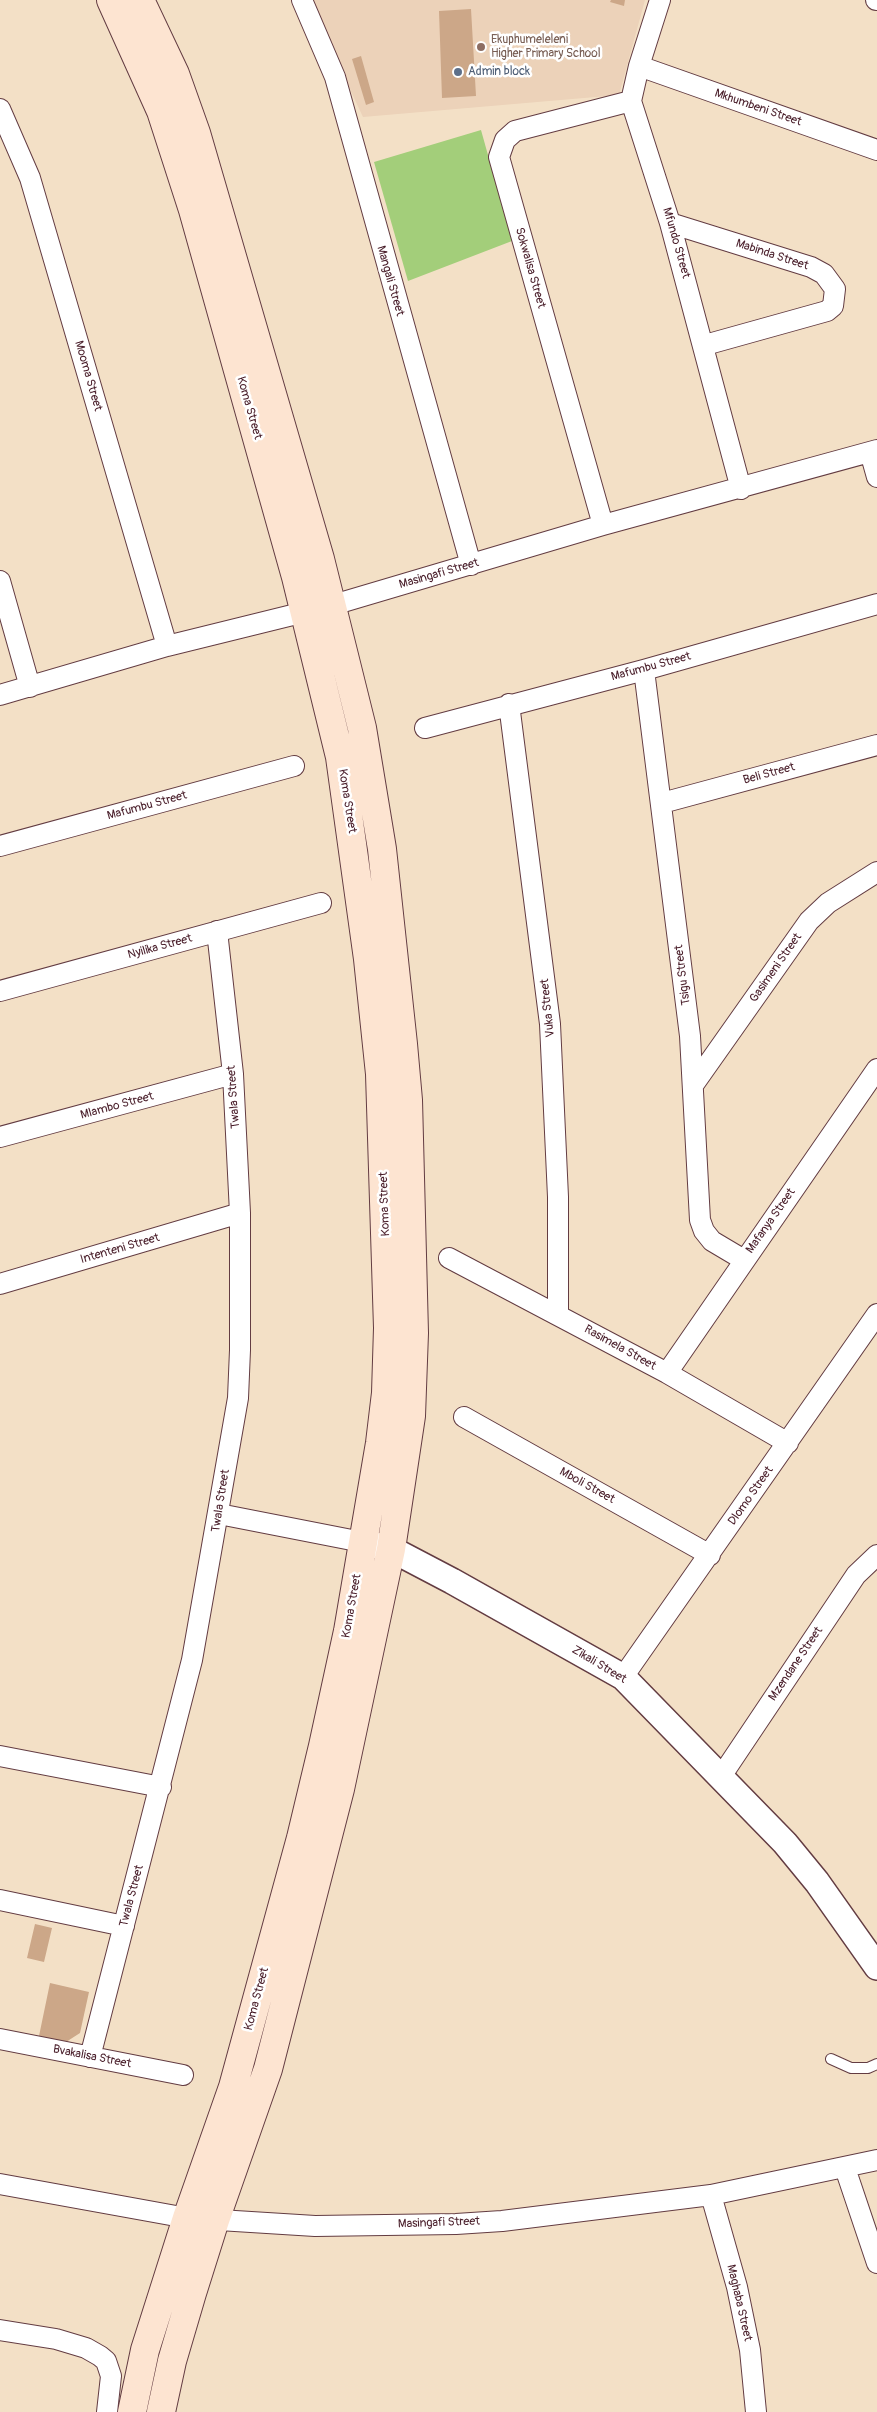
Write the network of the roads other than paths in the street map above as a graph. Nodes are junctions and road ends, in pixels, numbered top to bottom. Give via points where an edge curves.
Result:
1 (111, 0) edge
2 (140, 0) edge
3 (302, 0) edge
4 (660, 0) edge
5 (639, 66) junction
6 (631, 101) junction
7 (0, 109) edge
8 (877, 150) edge
9 (670, 223) junction
10 (705, 345) junction
11 (874, 451) edge
12 (877, 478) edge
13 (741, 489) junction
14 (602, 525) junction
15 (471, 566) junction
16 (0, 581) edge
17 (877, 604) edge
18 (333, 605) junction
19 (304, 612) junction
20 (167, 646) junction
21 (644, 670) junction
22 (30, 687) junction
23 (0, 695) edge
24 (509, 704) junction
25 (425, 728) dead end
26 (877, 745) edge
27 (294, 766) dead end
28 (662, 803) junction
29 (0, 846) edge
30 (877, 872) edge
31 (321, 903) dead end
32 (217, 931) junction
33 (0, 991) edge
34 (877, 1069) edge
35 (233, 1074) junction
36 (694, 1084) junction
37 (0, 1137) edge
38 (240, 1213) junction
39 (450, 1258) dead end
40 (744, 1260) junction
41 (0, 1284) edge
42 (558, 1314) junction
43 (877, 1314) edge
44 (667, 1373) junction
45 (464, 1417) dead end
46 (788, 1443) junction
47 (219, 1514) junction
48 (362, 1542) junction
49 (391, 1550) junction
50 (710, 1555) junction
51 (877, 1555) edge
52 (623, 1677) junction
53 (0, 1756) edge
54 (720, 1778) junction
55 (161, 1787) junction
56 (0, 1900) edge
57 (124, 1926) junction
58 (877, 1967) edge
59 (0, 2039) edge
60 (90, 2057) junction
61 (831, 2059) dead end
62 (877, 2064) edge
63 (183, 2075) dead end
64 (877, 2160) edge
65 (845, 2168) junction
66 (0, 2184) edge
67 (711, 2195) junction
68 (188, 2218) junction
69 (215, 2220) junction
70 (877, 2264) edge
71 (0, 2330) edge
72 (107, 2412) edge
73 (132, 2412) edge
74 (161, 2412) edge
75 (756, 2412) edge

1 - 19 main road, Koma Street via 172,141 250,407
2 - 18 main road, Koma Street via 176,74 196,133
3 - 15 street, Mangali Street via 335,78
4 - 5 street
5 - 6 street
5 - 8 street, Mkhumbeni Street
6 - 9 street, Mfundo Street
6 - 14 street, Sokwalisa Street via 515,131 505,140 499,157
7 - 20 street, Mooma Street via 30,178
9 - 10 street, Mfundo Street
9 - 10 street, Mabinda Street via 811,267 824,274 835,289 833,306 827,311
10 - 13 street, Mfundo Street
11 - 12 street
11 - 13 street, Masingafi Street
13 - 14 street, Masingafi Street
14 - 15 street, Masingafi Street
15 - 18 street, Masingafi Street
16 - 22 street
17 - 21 street, Mafumbu Street
18 - 19 street, Masingafi Street
18 - 49 main road, Koma Street via 373,785 408,1100 413,1377 411,1416
19 - 20 street, Masingafi Street
19 - 48 main road, Koma Street via 340,757 367,950 380,1074 386,1220 386,1393
20 - 22 street, Masingafi Street
21 - 24 street, Mafumbu Street
21 - 28 street, Tsigu Street
22 - 23 street, Masingafi Street
24 - 25 street, Mafumbu Street
24 - 42 street, Vuka Street via 550,1024 558,1197
26 - 28 street, Beli Street
27 - 29 street, Mafumbu Street
28 - 36 street, Tsigu Street
30 - 36 street, Gasimeni Street via 828,902 809,921
31 - 32 street, Nyilika Street
32 - 33 street, Nyilika Street
32 - 35 street, Twala Street
34 - 40 street, Mafanya Street
35 - 37 street, Mlambo Street
35 - 38 street, Twala Street
36 - 40 street, Tsigu Street via 700,1220 712,1241
38 - 41 street, Intenteni Street
38 - 47 street, Twala Street via 239,1385
39 - 42 street, Rasimela Street
40 - 44 street, Mafanya Street
42 - 44 street, Rasimela Street
43 - 46 street, Dlomo Street
44 - 46 street, Rasimela Street
45 - 50 street, Mboli Street
46 - 50 street, Dlomo Street
47 - 48 street, Zikali Street
47 - 55 street, Twala Street via 192,1660
48 - 49 street, Zikali Street
48 - 68 main road, Koma Street via 346,1641 301,1838 233,2087
49 - 52 street, Zikali Street
49 - 69 main road, Koma Street via 340,1789 288,1996 268,2069
50 - 52 street, Dlomo Street
51 - 54 street, Mzendane Street via 856,1576
52 - 54 street, Zikali Street
53 - 55 street
54 - 58 street, Zikali Street via 784,1842 817,1882
55 - 57 street, Twala Street
56 - 57 street
57 - 60 street, Twala Street
59 - 60 street, Bvakalisa Street
60 - 63 street, Bvakalisa Street
61 - 62 lane via 852,2068 868,2068
64 - 65 street, Masingafi Street
65 - 67 street, Masingafi Street
65 - 70 street
66 - 68 street, Masingafi Street
67 - 69 street, Masingafi Street via 456,2224 314,2226
67 - 75 street, Maghaba Street via 737,2287 748,2341
68 - 69 street, Masingafi Street
68 - 73 main road, Koma Street via 145,2350
69 - 74 main road, Koma Street via 172,2361
71 - 72 street via 56,2339 86,2348 106,2361 111,2383

